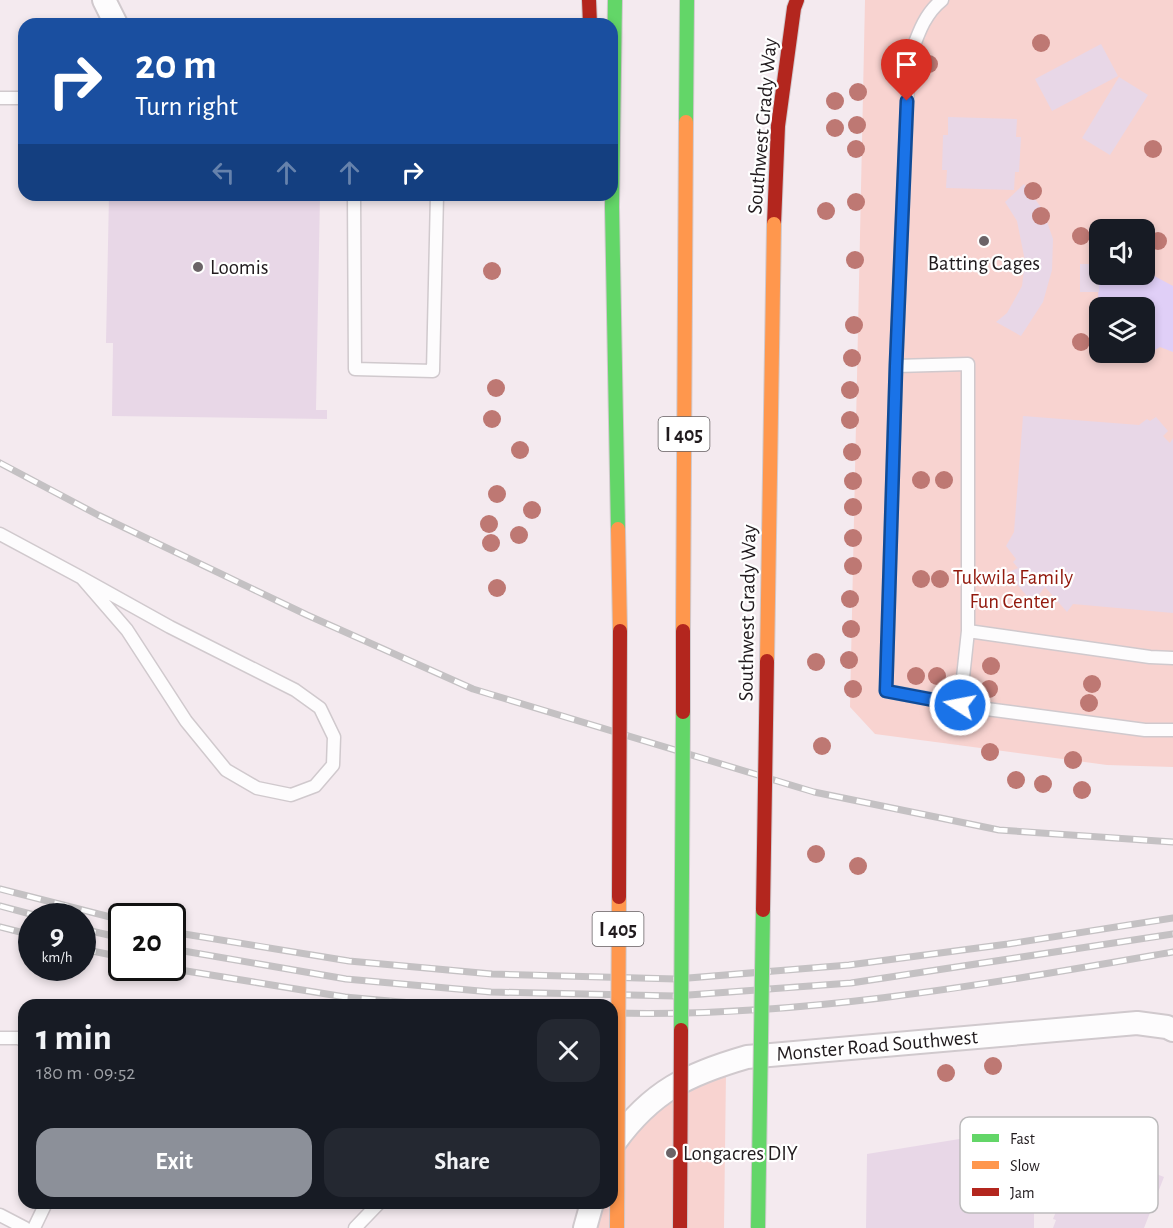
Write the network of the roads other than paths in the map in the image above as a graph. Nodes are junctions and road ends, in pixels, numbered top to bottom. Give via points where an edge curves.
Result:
1 (104, 0) edge
2 (589, 0) edge
3 (615, 0) edge
4 (687, 0) edge
5 (797, 0) edge
6 (942, 0) edge
7 (113, 18) edge
8 (590, 18) edge
9 (615, 18) edge
10 (700, 71) dead end
11 (0, 98) edge
12 (18, 98) edge
13 (354, 201) edge
14 (437, 201) edge
15 (611, 201) edge
16 (685, 237) junction
17 (896, 366) junction
18 (0, 534) edge
19 (82, 578) junction
20 (968, 631) junction
21 (1173, 658) edge
22 (960, 705) junction
23 (1173, 730) edge
24 (618, 1029) edge
25 (1173, 1030) edge
26 (0, 1038) edge
27 (18, 1038) edge
28 (618, 1138) edge
29 (43, 1209) edge
30 (373, 1209) edge
31 (590, 1209) edge
32 (617, 1209) edge
33 (0, 1215) edge
34 (25, 1228) edge
35 (34, 1228) edge
36 (355, 1228) edge
37 (585, 1228) edge
38 (617, 1228) edge
39 (680, 1228) edge
40 (758, 1228) edge

1 - 7 street
2 - 8 main road
3 - 9 main road, I 405
4 - 16 main road, I 405
5 - 40 main road, Southwest Grady Way, bridge via 778,126 774,224
6 - 17 lane via 920,29 909,59
10 - 16 main road
11 - 12 lane
13 - 14 lane via 355,369 433,371
15 - 24 main road, I 405, bridge via 620,631
16 - 39 main road, I 405, bridge
17 - 20 lane via 968,364
17 - 22 lane via 886,691
18 - 19 lane
19 - 19 lane via 127,630 186,721 226,770 257,788 291,795 315,786 333,765 334,737 320,708 296,690
20 - 21 lane
20 - 22 lane
22 - 23 lane via 1145,730
25 - 28 street, Monster Road Southwest via 1137,1023 747,1057 695,1074 660,1094
26 - 27 lane
29 - 35 lane
30 - 36 lane
31 - 37 street
32 - 38 main road, I 405, bridge
33 - 34 lane

